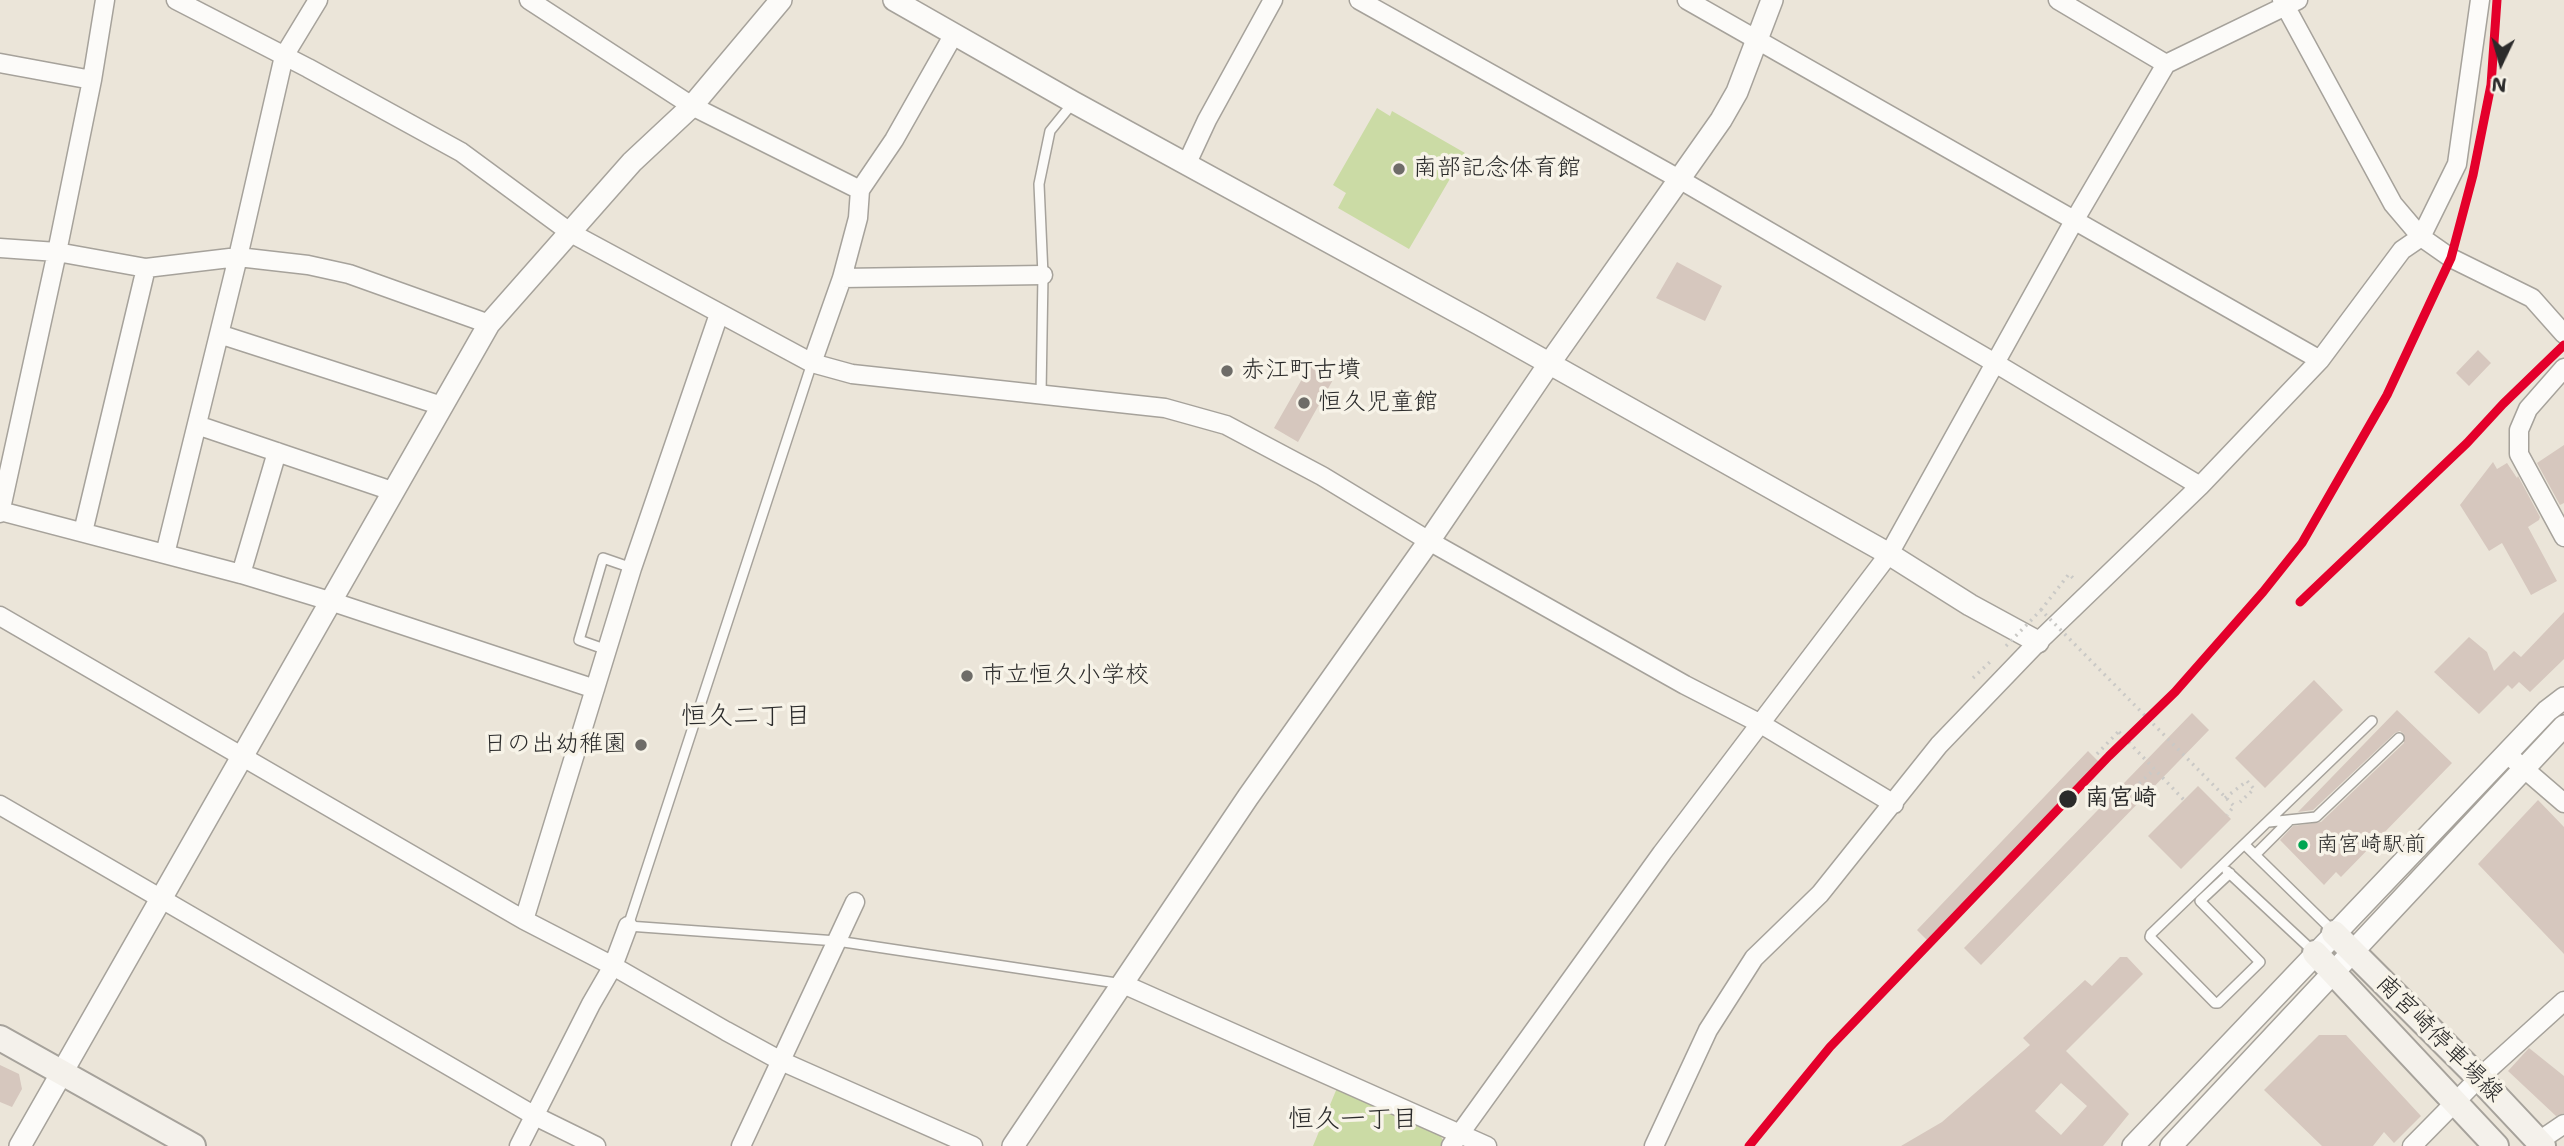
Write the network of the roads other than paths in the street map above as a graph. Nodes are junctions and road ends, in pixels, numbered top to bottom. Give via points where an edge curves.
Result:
1 (105, 0) edge
2 (176, 0) edge
3 (318, 0) edge
4 (529, 0) edge
5 (780, 0) edge
6 (894, 0) edge
7 (1273, 0) edge
8 (1359, 0) edge
9 (1687, 0) edge
10 (1772, 0) edge
11 (2058, 0) edge
12 (2480, 0) edge
13 (2289, 2) edge
14 (954, 34) junction
15 (1758, 41) junction
16 (284, 56) junction
17 (0, 63) edge
18 (2166, 64) junction
19 (92, 80) junction
20 (1073, 102) junction
21 (692, 106) junction
22 (1187, 163) junction
23 (1679, 179) junction
24 (860, 190) junction
25 (2074, 221) junction
26 (571, 233) junction
27 (2421, 237) junction
28 (0, 248) edge
29 (57, 252) junction
30 (239, 257) junction
31 (146, 268) junction
32 (1043, 275) junction
33 (842, 278) junction
34 (719, 314) junction
35 (489, 324) junction
36 (219, 334) junction
37 (2564, 334) edge
38 (2320, 360) junction
39 (812, 363) junction
40 (1995, 363) junction
41 (1549, 364) junction
42 (2564, 368) edge
43 (1041, 394) junction
44 (442, 406) junction
45 (197, 425) junction
46 (277, 452) junction
47 (2200, 486) junction
48 (392, 491) junction
49 (0, 512) edge
50 (83, 532) junction
51 (2564, 537) edge
52 (1429, 541) junction
53 (165, 554) junction
54 (1889, 554) junction
55 (632, 568) junction
56 (240, 574) junction
57 (333, 602) junction
58 (0, 616) edge
59 (2038, 642) junction
60 (607, 650) junction
61 (595, 689) junction
62 (2564, 698) edge
63 (2372, 721) dead end
64 (1761, 724) junction
65 (2564, 726) edge
66 (2399, 738) dead end
67 (2505, 755) junction
68 (241, 757) junction
69 (2524, 767) junction
70 (2564, 803) edge
71 (1894, 804) junction
72 (0, 805) edge
73 (2290, 820) junction
74 (2269, 822) junction
75 (2245, 845) junction
76 (2255, 855) junction
77 (2226, 870) junction
78 (160, 900) junction
79 (855, 902) dead end
80 (524, 920) junction
81 (628, 926) junction
82 (2334, 933) junction
83 (837, 941) junction
84 (2352, 951) junction
85 (2315, 953) junction
86 (613, 967) junction
87 (2333, 972) junction
88 (1123, 984) junction
89 (2564, 1001) edge
90 (0, 1038) edge
91 (781, 1060) junction
92 (61, 1072) junction
93 (2479, 1078) junction
94 (2455, 1102) junction
95 (535, 1116) junction
96 (2564, 1124) edge
97 (1456, 1140) edge
98 (180, 1143) edge
99 (2541, 1144) edge
100 (20, 1146) edge
101 (519, 1146) edge
102 (596, 1146) edge
103 (741, 1146) edge
104 (973, 1146) edge
105 (1013, 1146) edge
106 (1487, 1146) edge
107 (1654, 1146) edge
108 (2133, 1146) edge
109 (2171, 1146) edge
110 (2412, 1146) edge
111 (2496, 1146) edge

1 - 19 street
2 - 16 street
3 - 16 street
4 - 21 street
5 - 21 street
6 - 14 street
7 - 22 street
8 - 23 street
9 - 15 street
10 - 15 street
11 - 18 street
12 - 27 street via 2457,164
13 - 18 street
13 - 27 street via 2393,204
14 - 20 street
14 - 24 street
15 - 23 street via 1727,111
15 - 25 street
16 - 26 street via 461,152
16 - 30 street
17 - 19 street
18 - 25 street
19 - 29 street
20 - 22 street
20 - 32 lane via 1050,131 1039,184
21 - 24 street
21 - 26 street via 632,162
22 - 41 street
23 - 40 street
23 - 41 street
24 - 33 street via 858,218
25 - 38 street
25 - 40 street
26 - 34 street
26 - 35 street
27 - 37 street via 2451,258 2532,298
27 - 38 street via 2402,250
28 - 29 street
29 - 31 street
29 - 49 street
30 - 31 street
30 - 35 street via 349,274
30 - 36 street
31 - 50 street
32 - 33 street
32 - 43 lane
33 - 39 street
34 - 39 street
34 - 55 street
35 - 44 street
36 - 44 street
36 - 45 street
38 - 47 street
39 - 43 street via 852,373
39 - 81 lane
40 - 47 street
40 - 54 street
41 - 52 street
41 - 54 street
42 - 51 street via 2528,409 2519,430 2519,454
43 - 52 street via 1165,408 1226,425
44 - 48 street
45 - 46 street
45 - 53 street
46 - 48 street
46 - 56 street
47 - 59 street
48 - 57 street
49 - 50 street
50 - 53 street
52 - 64 street
52 - 88 street
53 - 56 street
54 - 59 street
54 - 64 street
55 - 60 street
55 - 60 lane via 603,558 579,640
56 - 57 street
57 - 61 street
57 - 68 street
58 - 68 street
59 - 71 street via 1939,745
60 - 61 street
61 - 80 street
62 - 67 street
63 - 74 lane
64 - 71 street
64 - 97 street via 1662,853
65 - 69 street
66 - 73 lane via 2316,817
67 - 69 street
67 - 82 street
68 - 78 street
68 - 80 street
69 - 70 street
69 - 84 street
71 - 107 street via 1820,894 1754,958 1708,1030
72 - 78 street
73 - 74 lane
73 - 76 lane
74 - 75 lane
75 - 76 lane
75 - 77 lane
76 - 82 lane
77 - 77 lane via 2200,901 2260,962 2215,1003 2150,937
77 - 85 lane
78 - 92 street
78 - 95 street
79 - 83 street
80 - 86 street
81 - 83 lane
81 - 86 street
82 - 84 main road, 南宮崎停車場線
82 - 85 street
83 - 88 lane
83 - 91 street
84 - 87 street
84 - 93 main road, 南宮崎停車場線
85 - 87 main road, 南宮崎停車場線
85 - 108 street
86 - 91 street
86 - 95 street
87 - 94 main road, 南宮崎停車場線
87 - 109 street
88 - 97 street
88 - 105 street
89 - 93 street
90 - 92 main road
91 - 103 street
91 - 104 street
92 - 98 main road
92 - 100 street
93 - 94 street
93 - 99 main road, 南宮崎停車場線
94 - 110 street
94 - 111 main road, 南宮崎停車場線
95 - 101 street
95 - 102 street
96 - 99 street
97 - 106 street

